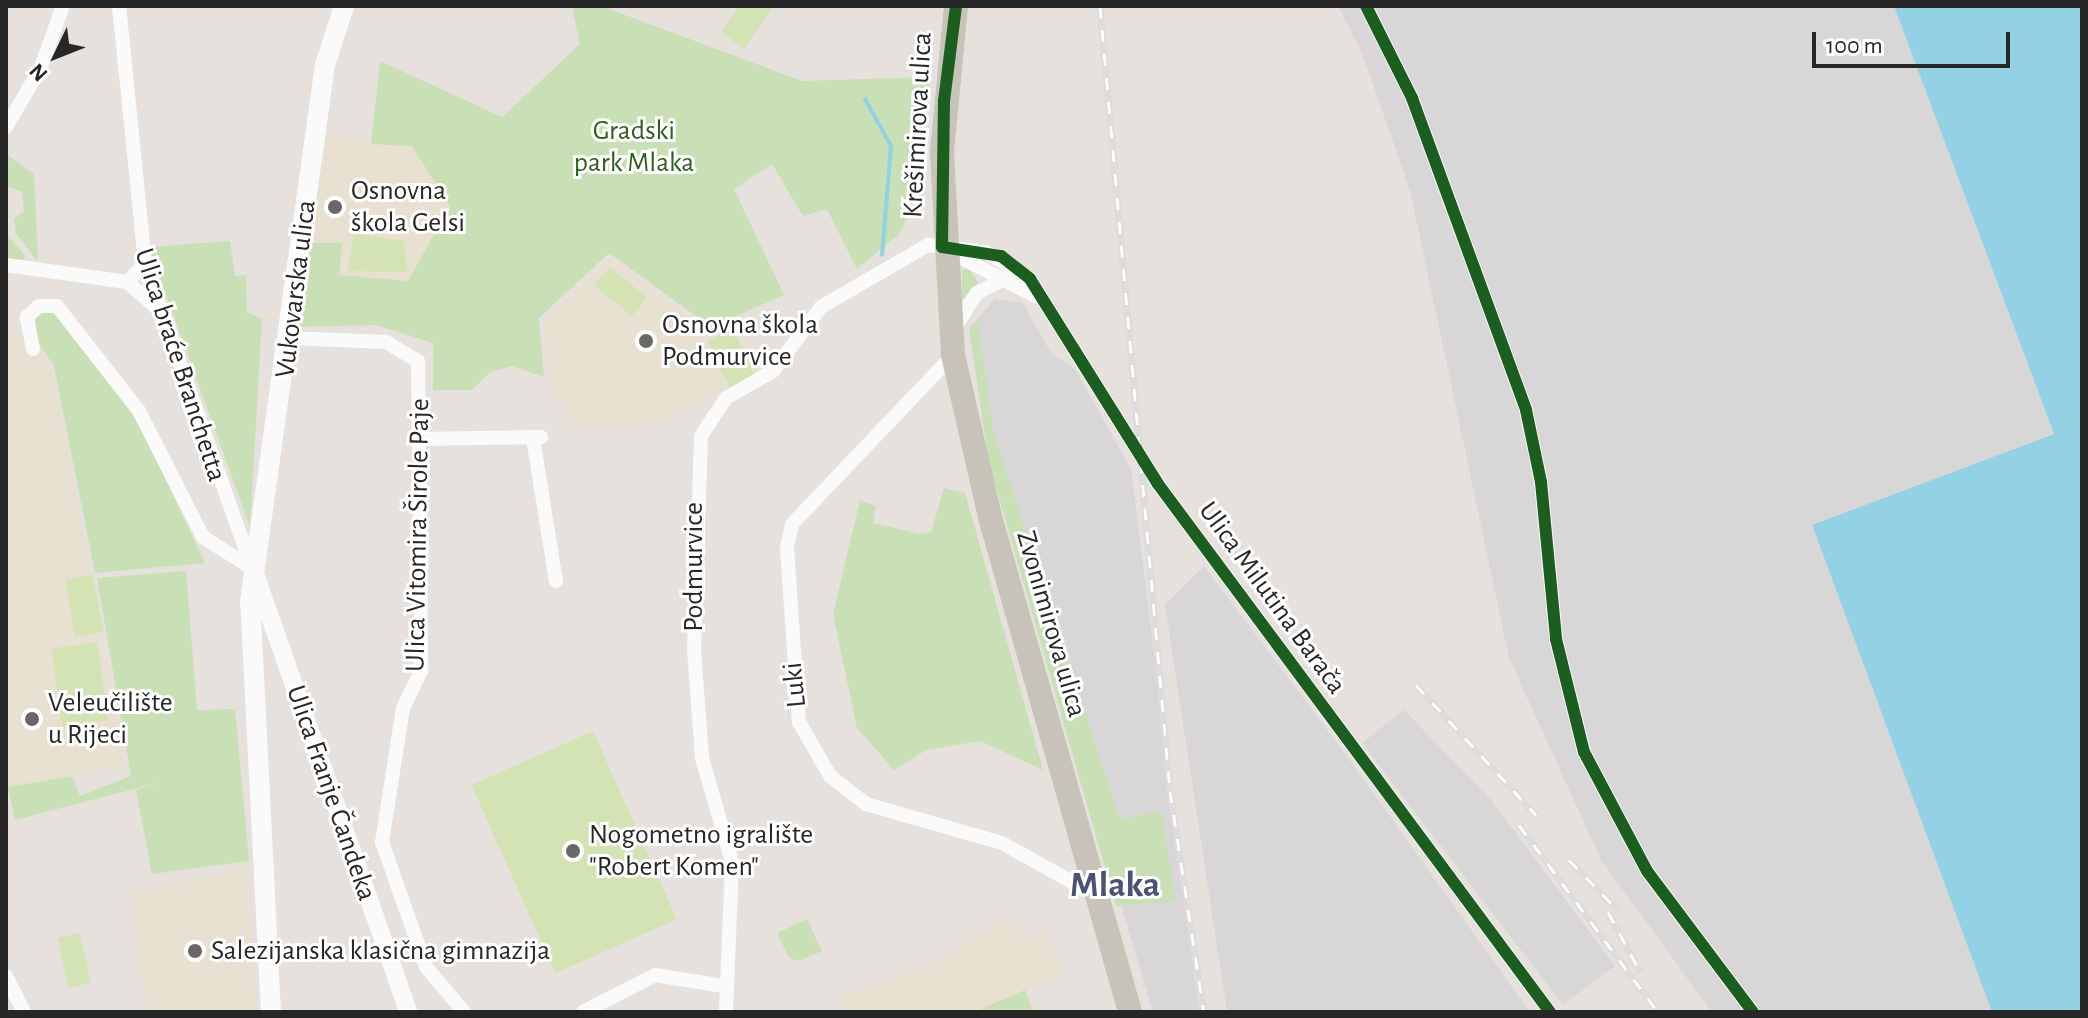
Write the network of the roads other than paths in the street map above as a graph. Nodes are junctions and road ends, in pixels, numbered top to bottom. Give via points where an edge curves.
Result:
1 (63, 6) edge
2 (119, 6) edge
3 (344, 6) edge
4 (956, 6) edge
5 (1366, 6) edge
6 (6, 127) edge
7 (942, 247) junction
8 (145, 264) junction
9 (6, 265) edge
10 (1009, 277) junction
11 (127, 282) junction
12 (1043, 303) junction
13 (156, 307) junction
14 (288, 338) junction
15 (33, 349) dead end
16 (953, 353) junction
17 (420, 439) junction
18 (228, 513) junction
19 (203, 537) junction
20 (255, 574) junction
21 (556, 581) dead end
22 (1097, 896) junction
23 (6, 976) edge
24 (723, 986) junction
25 (24, 1012) edge
26 (271, 1012) edge
27 (408, 1012) edge
28 (464, 1012) edge
29 (583, 1012) edge
30 (726, 1012) edge
31 (1130, 1012) edge
32 (1550, 1012) edge
33 (1753, 1012) edge

1 - 6 street via 41,67
2 - 8 street, Ulica braće Branchetta
3 - 14 main road, Vukovarska ulica via 325,65
4 - 7 main road, Krešimirova ulica via 944,101
5 - 33 street via 1412,98 1526,410 1541,482 1556,639 1573,717 1622,831
7 - 10 street
7 - 12 street, Ulica Milutina Barača via 981,250 1016,264
7 - 16 main road, Zvonimirova ulica
7 - 24 street, Podmurvice via 913,248 815,315 773,371 724,400 698,450 693,586 702,758 732,862
8 - 11 street
8 - 13 street, Ulica braće Branchetta
9 - 11 street
10 - 12 street
10 - 16 street via 968,304
11 - 13 street
12 - 32 street, Ulica Milutina Barača via 1158,484
13 - 18 street, Ulica braće Branchetta
14 - 17 street, Ulica Vitomira Širole Paje via 372,340 411,350 420,370
14 - 20 main road, Vukovarska ulica
15 - 19 street via 27,317 39,306 57,306 139,411
16 - 22 main road, Zvonimirova ulica via 990,517
16 - 22 street, Luki via 792,524 787,561 799,722 830,776 866,804 1002,843
17 - 21 street via 537,438
17 - 28 street, Ulica Vitomira Širole Paje via 421,671 403,708 382,842 426,967
18 - 19 street via 226,530
18 - 20 street, Ulica braće Branchetta
19 - 20 street
20 - 26 main road, Vukovarska ulica via 252,711
20 - 27 street, Ulica Franje Čandeka
22 - 31 main road, Zvonimirova ulica
23 - 25 street
24 - 29 street via 655,975
24 - 30 street, Podmurvice

